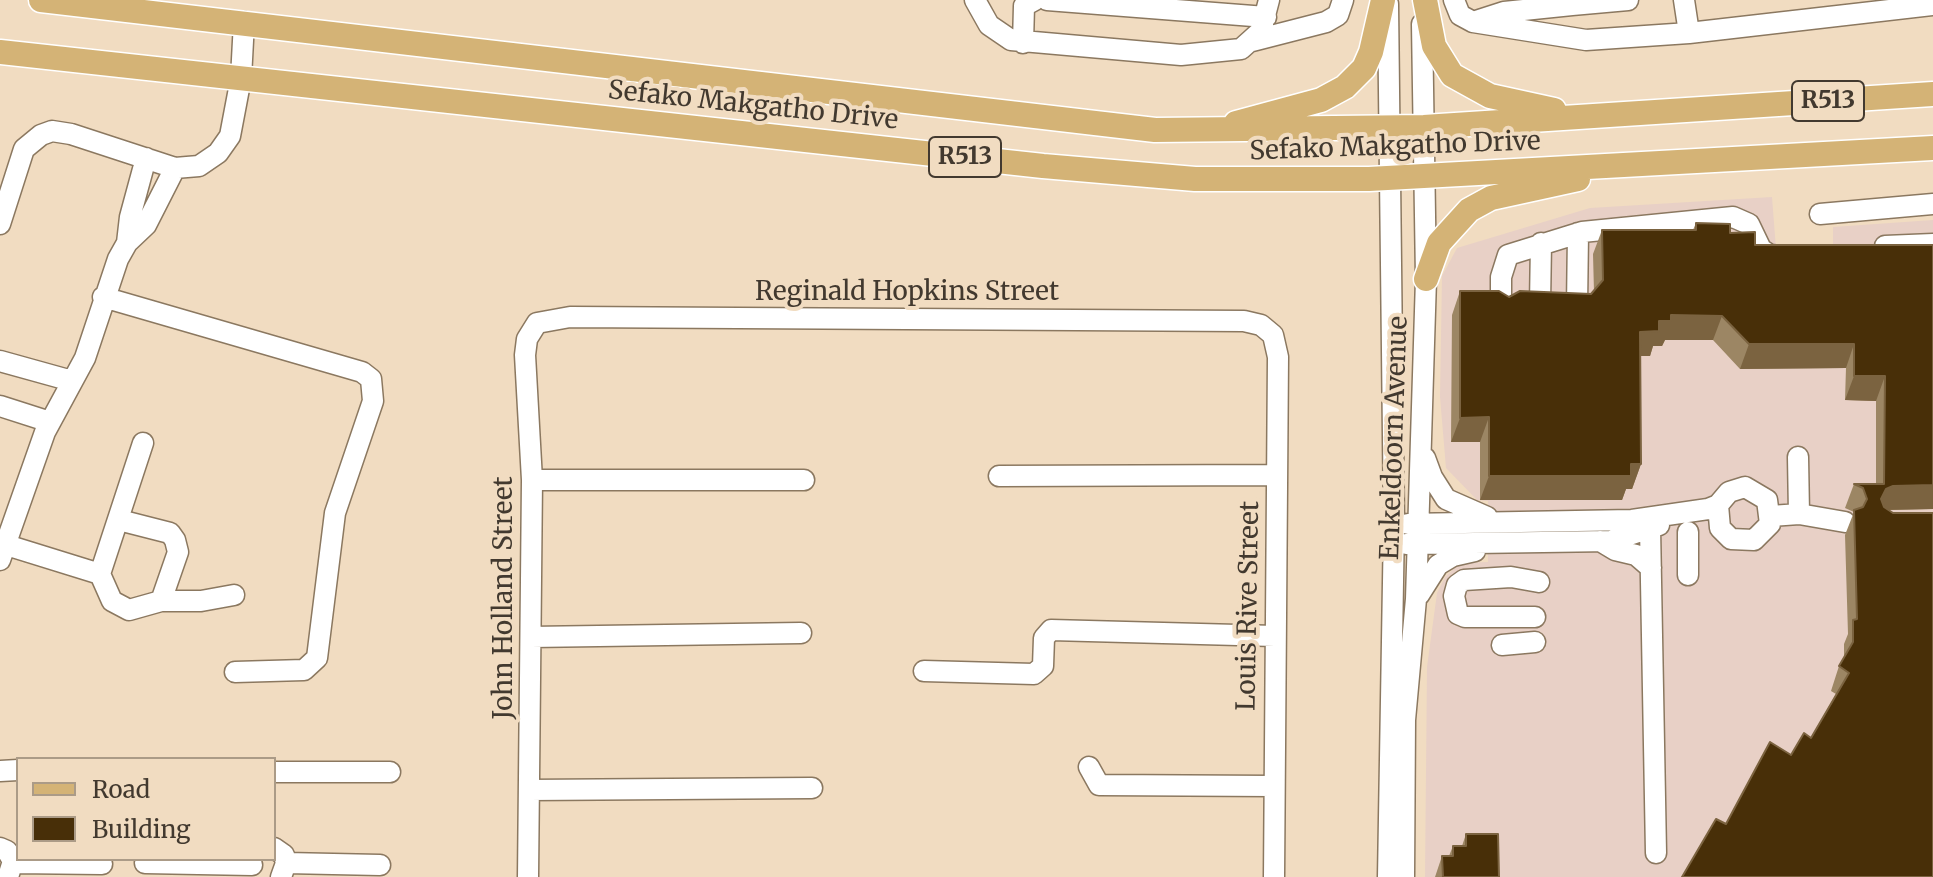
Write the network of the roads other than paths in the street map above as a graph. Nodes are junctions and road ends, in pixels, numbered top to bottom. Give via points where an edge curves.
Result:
1 (41, 0) edge
2 (975, 0) edge
3 (1035, 0) edge
4 (1047, 0) edge
5 (1343, 0) edge
6 (1385, 0) edge
7 (1423, 0) edge
8 (1454, 0) edge
9 (1628, 0) edge
10 (1684, 0) edge
11 (1571, 2) edge
12 (1933, 5) edge
13 (1268, 8) edge
14 (1811, 9) edge
15 (244, 22) junction
16 (1473, 22) junction
17 (1689, 33) junction
18 (1252, 41) junction
19 (1023, 43) junction
20 (0, 52) edge
21 (241, 78) junction
22 (1930, 93) edge
23 (1588, 117) junction
24 (1424, 127) junction
25 (1390, 128) junction
26 (1207, 132) junction
27 (1933, 148) edge
28 (146, 158) junction
29 (175, 168) junction
30 (1615, 168) junction
31 (1424, 174) junction
32 (1391, 177) junction
33 (1933, 204) edge
34 (1820, 214) dead end
35 (0, 224) edge
36 (1578, 233) junction
37 (127, 243) junction
38 (1541, 243) junction
39 (1933, 244) edge
40 (1861, 247) edge
41 (1810, 254) edge
42 (1426, 279) junction
43 (103, 297) junction
44 (1540, 304) edge
45 (1577, 307) edge
46 (1501, 308) edge
47 (537, 323) joint
48 (1273, 335) joint
49 (0, 361) edge
50 (72, 381) junction
51 (0, 406) edge
52 (50, 422) junction
53 (1421, 438) junction
54 (143, 443) dead end
55 (1798, 457) dead end
56 (1276, 475) junction
57 (999, 476) dead end
58 (532, 480) junction
59 (804, 480) dead end
60 (1718, 505) junction
61 (1799, 514) junction
62 (1771, 516) junction
63 (119, 520) junction
64 (1845, 522) dead end
65 (1504, 523) junction
66 (1650, 527) junction
67 (1720, 528) junction
68 (1688, 532) dead end
69 (1394, 534) junction
70 (1418, 534) junction
71 (1600, 541) junction
72 (1497, 543) junction
73 (2, 549) edge
74 (1651, 568) junction
75 (100, 574) junction
76 (1688, 575) dead end
77 (1539, 582) dead end
78 (234, 595) dead end
79 (1416, 599) junction
80 (161, 601) junction
81 (1535, 617) dead end
82 (801, 633) dead end
83 (1275, 636) junction
84 (531, 637) junction
85 (1535, 642) dead end
86 (1502, 645) dead end
87 (924, 671) dead end
88 (235, 672) dead end
89 (1089, 767) dead end
90 (276, 772) edge
91 (390, 772) dead end
92 (1273, 786) junction
93 (812, 788) dead end
94 (529, 790) junction
95 (1656, 853) dead end
96 (7, 863) edge
97 (145, 863) dead end
98 (280, 863) edge
99 (102, 864) dead end
100 (380, 865) dead end
101 (255, 867) edge
102 (528, 877) edge
103 (1274, 877) edge
104 (1388, 877) edge
105 (1404, 877) edge

1 - 15 main road, Sefako Makgatho Drive / R513
2 - 19 street via 989,25
3 - 19 street via 1024,6
4 - 13 street
5 - 18 street via 1338,15 1326,22
6 - 25 street, Enkeldoorn Avenue
6 - 26 main road via 1364,68 1345,87 1321,100
7 - 23 main road via 1438,55 1458,80 1490,96
7 - 24 street, Enkeldoorn Avenue
8 - 16 street via 1460,15
9 - 11 street
10 - 17 street
11 - 16 street
12 - 14 street
13 - 18 street
14 - 17 street
15 - 21 street
15 - 26 main road, Sefako Makgatho Drive / R513 via 1055,121
16 - 17 street via 1586,40
18 - 19 street via 1227,52 1181,55
20 - 21 main road, Sefako Makgatho Drive / R513
21 - 29 street via 225,145 199,166
21 - 32 main road, Sefako Makgatho Drive / R513 via 1043,166 1195,179
22 - 23 main road, Sefako Makgatho Drive / R513
23 - 24 main road, Sefako Makgatho Drive / R513
24 - 25 main road, Sefako Makgatho Drive / R513
24 - 31 street, Enkeldoorn Avenue
25 - 26 main road, Sefako Makgatho Drive / R513
25 - 32 street, Enkeldoorn Avenue
27 - 30 main road, Sefako Makgatho Drive / R513
28 - 29 street
28 - 35 street via 61,132 41,135 24,149
28 - 37 street
29 - 37 street via 146,225
30 - 31 main road, Sefako Makgatho Drive / R513
30 - 42 main road via 1484,201 1450,226
31 - 32 main road, Sefako Makgatho Drive / R513
31 - 42 street, Enkeldoorn Avenue
32 - 69 street, Enkeldoorn Avenue
33 - 34 street
36 - 38 street
36 - 41 street via 1733,217 1749,224 1761,249 1770,255
36 - 45 street
37 - 43 street
38 - 44 street
38 - 46 street via 1503,262
39 - 40 street
42 - 53 street, Enkeldoorn Avenue
43 - 50 street via 85,358
43 - 88 street via 362,372 371,379 373,401 335,513 317,658 304,670
47 - 48 street, Reginald Hopkins Street via 570,317 1244,321
47 - 58 street, John Holland Street via 525,355
48 - 56 street, Louis Rive Street via 1278,357
49 - 50 street
50 - 52 street
51 - 52 street
52 - 73 street
53 - 65 street via 1432,477 1446,499
53 - 70 street, Enkeldoorn Avenue
54 - 63 street
55 - 61 street
56 - 57 street
56 - 83 street, Louis Rive Street
58 - 59 street
58 - 84 street, John Holland Street
60 - 62 street via 1729,492 1745,487 1761,493
60 - 65 street via 1632,520
60 - 67 street
61 - 62 street
61 - 64 street
62 - 67 street via 1761,536 1746,542 1731,539
63 - 75 street
63 - 80 street via 170,533 175,540 178,552
65 - 70 street
66 - 67 street via 1689,518
66 - 71 street via 1619,540
66 - 74 street
68 - 76 street
69 - 70 street
69 - 104 street, Enkeldoorn Avenue
70 - 72 street
70 - 79 street, Enkeldoorn Avenue
71 - 72 street
71 - 74 street via 1636,555
72 - 79 street via 1445,560
73 - 75 street
74 - 95 street
75 - 80 street via 119,607 143,609
77 - 81 street via 1511,577 1464,580 1454,596 1458,614 1465,617
78 - 80 street
79 - 105 street, Enkeldoorn Avenue via 1405,720
82 - 84 street
83 - 87 street via 1051,630 1044,638 1043,666 1034,674
83 - 92 street, Louis Rive Street
84 - 94 street, John Holland Street
85 - 86 street
89 - 92 street via 1099,785
90 - 91 street
92 - 103 street, Louis Rive Street
93 - 94 street
94 - 102 street, John Holland Street
96 - 99 street
97 - 101 street
98 - 100 street

